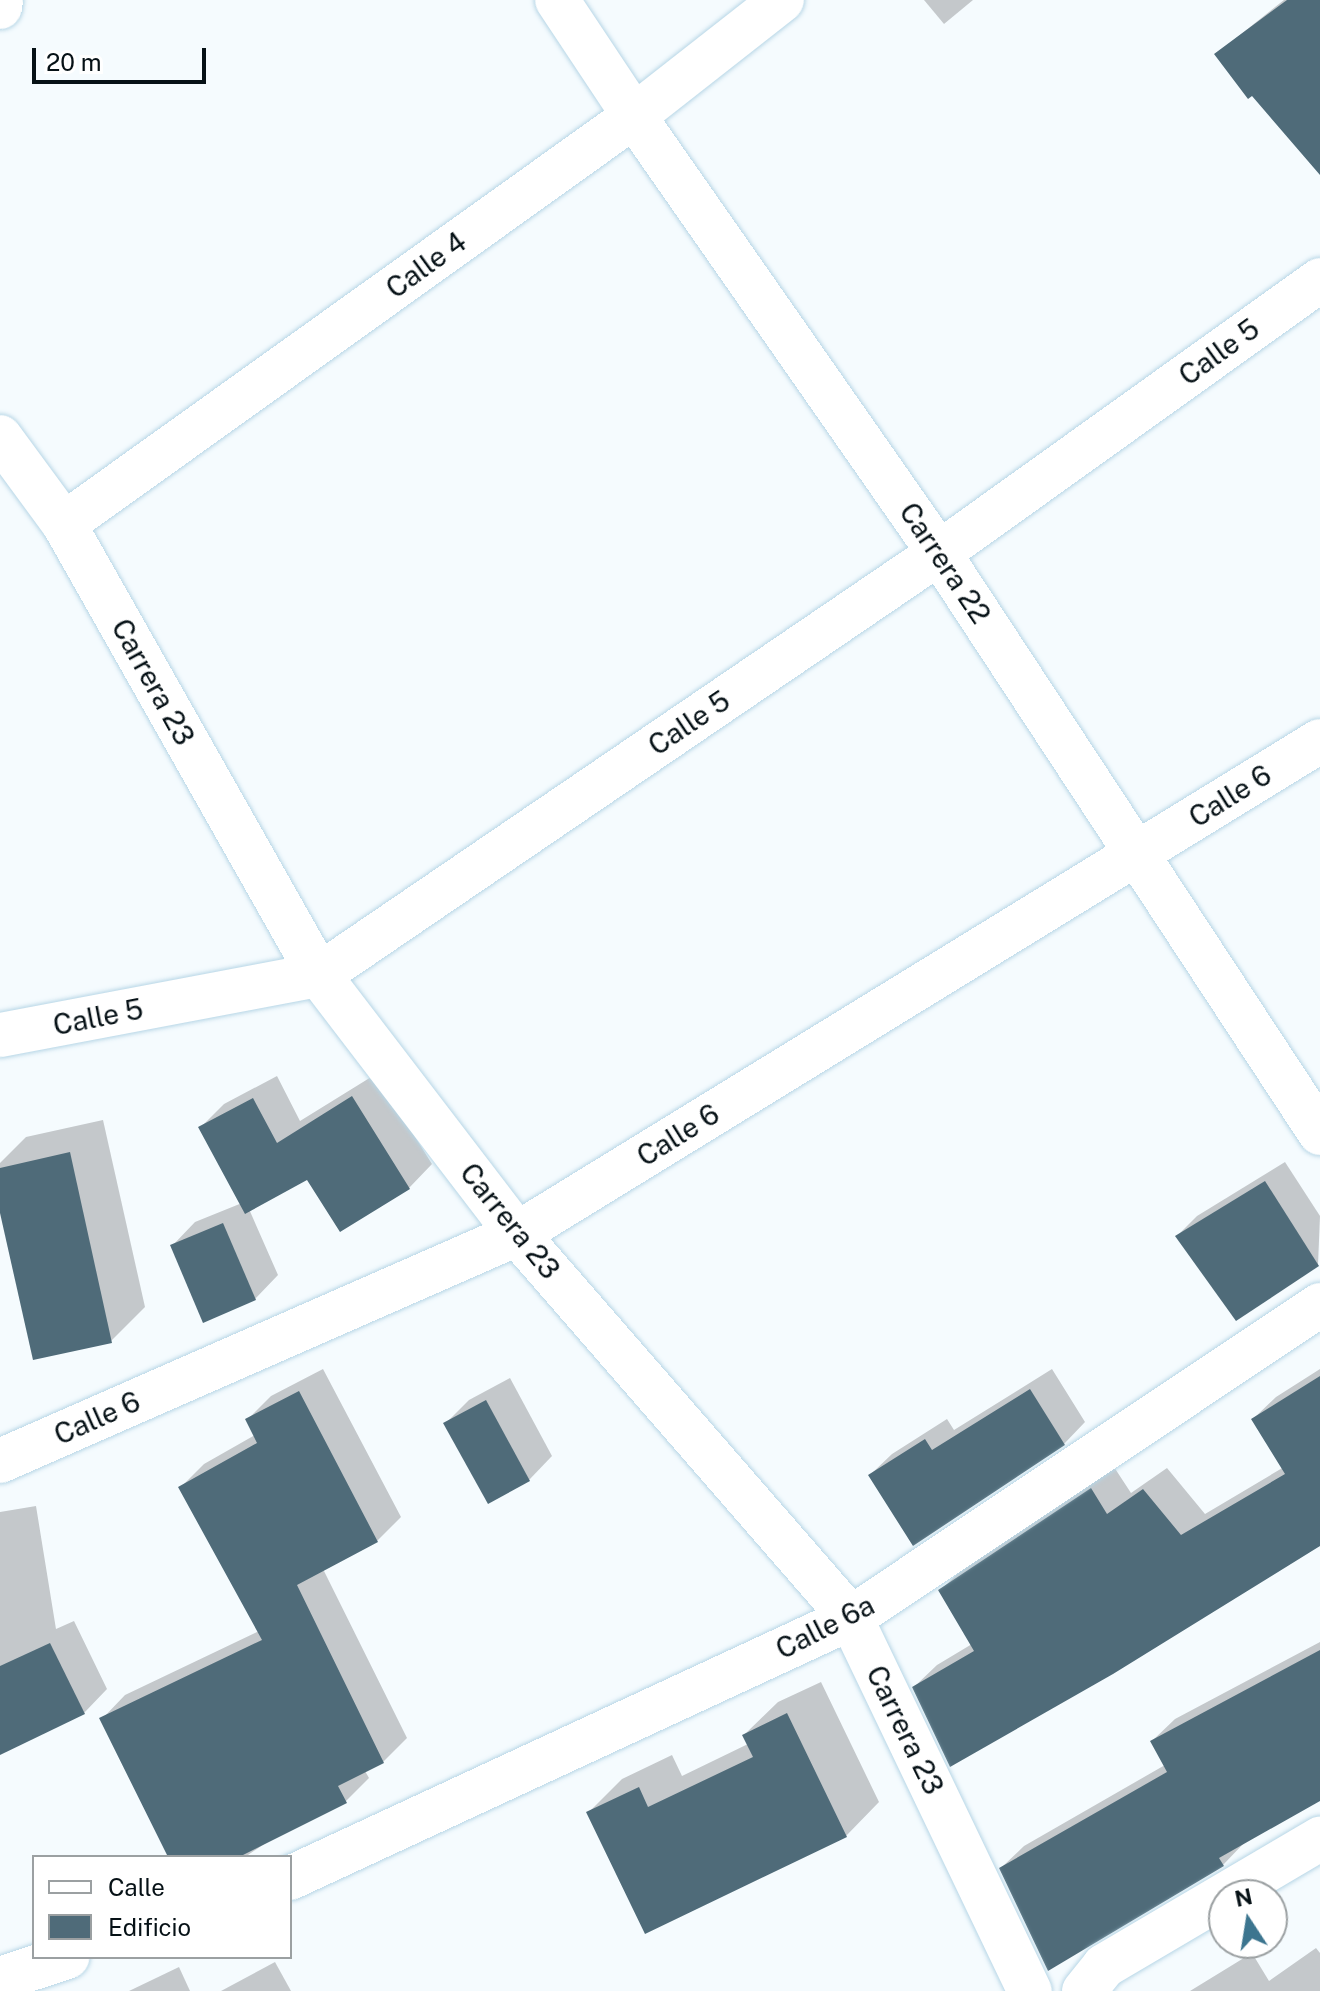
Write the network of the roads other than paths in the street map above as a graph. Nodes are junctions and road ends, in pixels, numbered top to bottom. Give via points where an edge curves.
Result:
1 (1, 0) edge
2 (557, 0) edge
3 (782, 0) edge
4 (0, 7) edge
5 (634, 116) junction
6 (1320, 280) edge
7 (0, 437) edge
8 (64, 524) junction
9 (939, 553) junction
10 (1320, 741) edge
11 (1137, 854) junction
12 (319, 975) junction
13 (0, 1035) edge
14 (1320, 1133) edge
15 (517, 1234) junction
16 (1320, 1305) edge
17 (0, 1461) edge
18 (851, 1618) junction
19 (1320, 1839) edge
20 (292, 1877) edge
21 (61, 1959) edge
22 (0, 1979) edge
23 (1030, 1991) edge
24 (1084, 1991) edge

1 - 4 street
2 - 5 street, Carrera 22
3 - 5 street, Calle 4
5 - 8 street, Calle 4
5 - 9 street, Carrera 22
6 - 9 street, Calle 5
7 - 8 street, Carrera 23
8 - 12 street, Carrera 23
9 - 11 street, Carrera 22
9 - 12 street, Calle 5
10 - 11 street, Calle 6
11 - 14 street, Carrera 22
11 - 15 street, Calle 6
12 - 13 street, Calle 5
12 - 15 street, Carrera 23
15 - 17 street, Calle 6
15 - 18 street, Carrera 23
16 - 18 street, Calle 6a
18 - 20 street, Calle 6a
18 - 23 street, Carrera 23
19 - 24 street via 1104,1966
21 - 22 street

